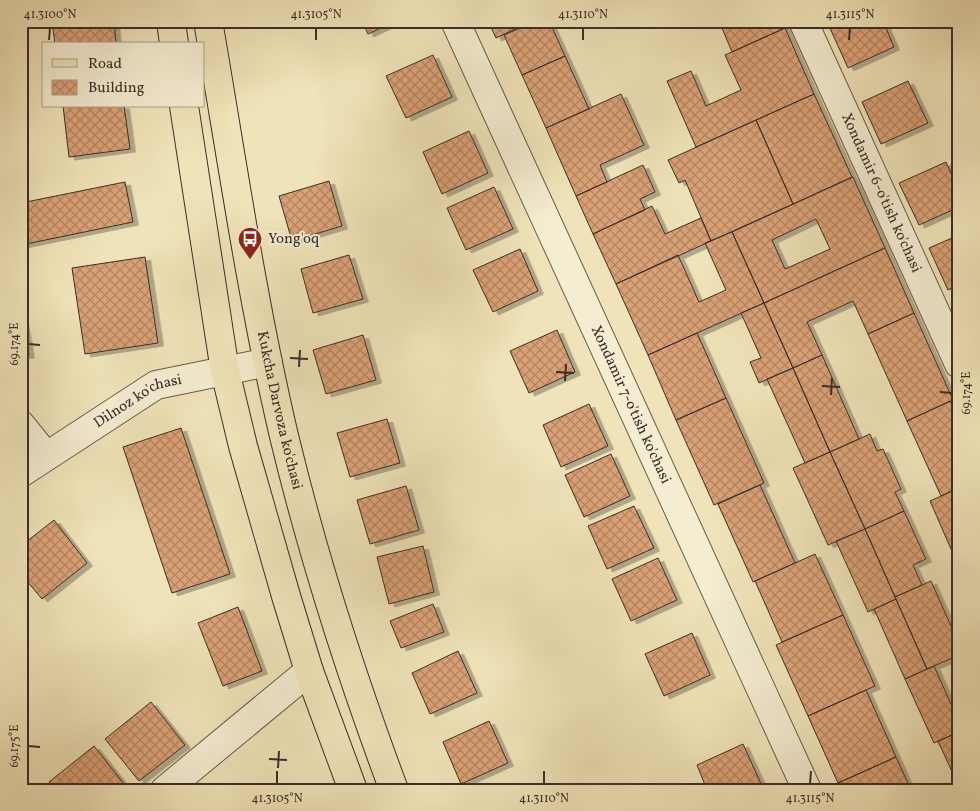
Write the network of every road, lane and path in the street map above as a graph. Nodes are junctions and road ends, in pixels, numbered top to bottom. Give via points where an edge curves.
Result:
1 (171, 21) edge
2 (208, 21) edge
3 (455, 21) edge
4 (803, 21) edge
5 (174, 42) edge
6 (184, 108) edge
7 (268, 362) junction
8 (959, 364) edge
9 (225, 371) junction
10 (21, 425) edge
11 (46, 456) junction
12 (21, 473) edge
13 (309, 671) junction
14 (164, 790) edge
15 (353, 790) edge
16 (394, 790) edge
17 (807, 790) edge

1 - 5 main road
2 - 7 main road, Kukcha Darvoza ko'chasi
3 - 17 street, Xondamir 7-o'tish ko'chasi
4 - 8 street, Xondamir 6-o'tish ko'chasi
6 - 9 main road
7 - 9 street, Dilnoz ko'chasi
7 - 16 main road, Kukcha Darvoza ko'chasi via 284,437 326,588
9 - 11 street, Dilnoz ko'chasi via 156,385
9 - 13 main road via 243,446
10 - 11 street
11 - 12 street, Dilnoz ko'chasi
13 - 14 street
13 - 15 main road

